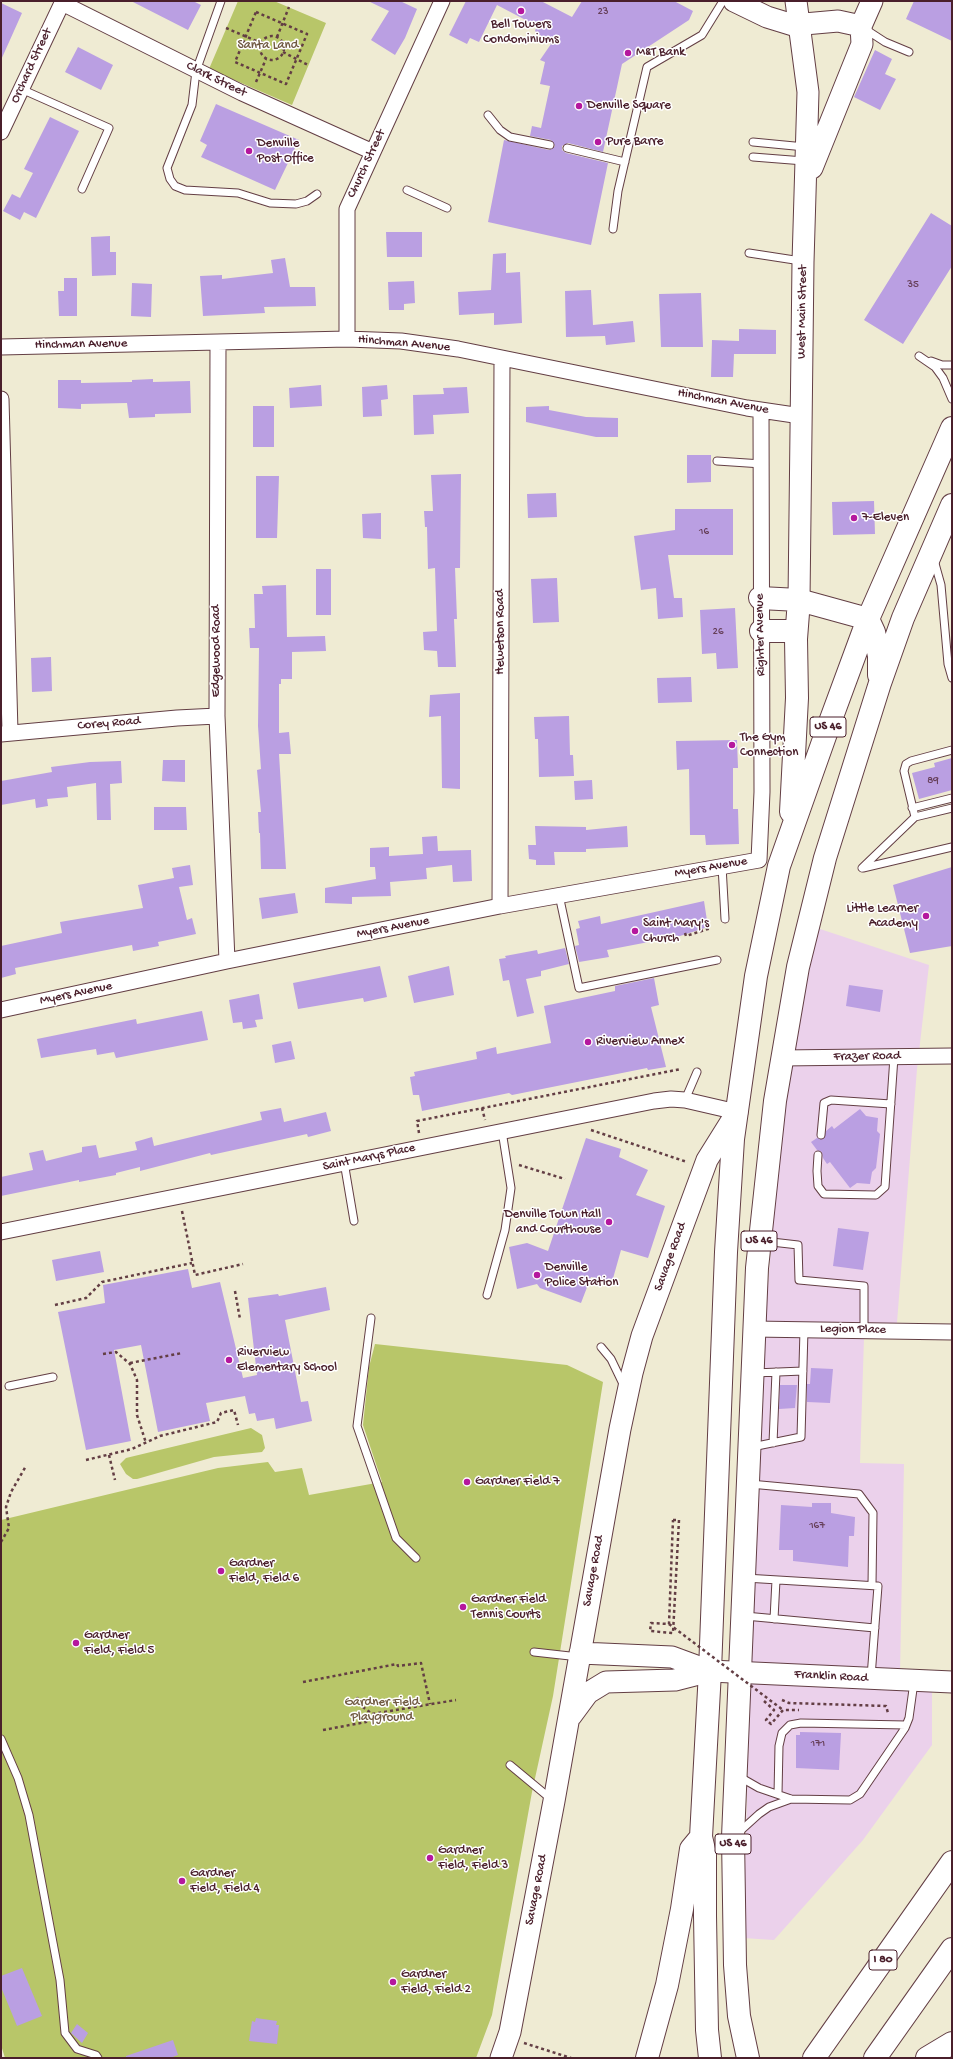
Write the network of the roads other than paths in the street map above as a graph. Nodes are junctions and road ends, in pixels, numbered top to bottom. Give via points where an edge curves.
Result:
1 (222, 1) edge
2 (442, 1) edge
3 (722, 1) edge
4 (734, 1) edge
5 (796, 1) edge
6 (872, 1) edge
7 (62, 2) edge
8 (800, 25) junction
9 (861, 26) junction
10 (909, 52) dead end
11 (196, 71) junction
12 (21, 89) junction
13 (488, 115) dead end
14 (1, 132) edge
15 (754, 142) dead end
16 (550, 145) dead end
17 (566, 148) dead end
18 (373, 152) junction
19 (807, 154) junction
20 (752, 157) dead end
21 (625, 162) junction
22 (805, 186) junction
23 (82, 188) dead end
24 (407, 190) dead end
25 (317, 194) dead end
26 (447, 208) dead end
27 (612, 229) dead end
28 (749, 253) dead end
29 (803, 262) junction
30 (348, 339) junction
31 (218, 342) junction
32 (1, 347) edge
33 (502, 358) junction
34 (952, 365) edge
35 (1, 399) edge
36 (952, 399) edge
37 (762, 410) junction
38 (801, 416) junction
39 (952, 428) edge
40 (717, 461) dead end
41 (762, 464) junction
42 (952, 505) edge
43 (932, 552) junction
44 (760, 598) junction
45 (799, 600) junction
46 (868, 619) junction
47 (761, 630) junction
48 (796, 631) junction
49 (952, 678) edge
50 (880, 683) junction
51 (217, 716) junction
52 (6, 733) edge
53 (952, 750) edge
54 (952, 753) edge
55 (906, 764) junction
56 (952, 798) edge
57 (912, 808) junction
58 (952, 808) edge
59 (915, 817) junction
60 (790, 836) junction
61 (952, 847) edge
62 (759, 860) junction
63 (722, 866) junction
64 (775, 884) junction
65 (559, 895) junction
66 (500, 906) junction
67 (725, 919) dead end
68 (718, 960) dead end
69 (227, 961) junction
70 (1, 1010) edge
71 (894, 1056) junction
72 (952, 1056) edge
73 (781, 1058) junction
74 (697, 1072) dead end
75 (685, 1100) junction
76 (890, 1104) junction
77 (737, 1112) junction
78 (502, 1130) junction
79 (821, 1135) dead end
80 (818, 1155) dead end
81 (344, 1162) junction
82 (354, 1221) dead end
83 (1, 1232) edge
84 (759, 1241) junction
85 (487, 1295) dead end
86 (370, 1318) dead end
87 (753, 1329) junction
88 (804, 1330) junction
89 (864, 1330) junction
90 (952, 1332) edge
91 (601, 1347) dead end
92 (803, 1371) junction
93 (776, 1372) junction
94 (752, 1373) junction
95 (53, 1377) dead end
96 (9, 1386) dead end
97 (627, 1394) junction
98 (773, 1443) junction
99 (749, 1448) junction
100 (748, 1484) junction
101 (416, 1558) dead end
102 (744, 1578) junction
103 (776, 1580) junction
104 (872, 1585) junction
105 (743, 1616) junction
106 (774, 1619) junction
107 (874, 1628) junction
108 (534, 1652) dead end
109 (580, 1653) junction
110 (710, 1671) junction
111 (741, 1672) junction
112 (871, 1679) junction
113 (914, 1680) junction
114 (606, 1682) junction
115 (952, 1682) edge
116 (569, 1719) junction
117 (906, 1725) junction
118 (1, 1739) edge
119 (510, 1765) dead end
120 (736, 1775) junction
121 (778, 1794) junction
122 (791, 1799) junction
123 (554, 1801) junction
124 (702, 1837) junction
125 (733, 1837) junction
126 (952, 1862) edge
127 (952, 1949) edge
128 (739, 2016) junction
129 (952, 2043) edge
130 (509, 2051) edge
131 (98, 2058) edge
132 (647, 2058) edge
133 (710, 2058) edge
134 (741, 2058) edge
135 (748, 2058) edge
136 (814, 2058) edge
137 (875, 2058) edge
138 (927, 2058) edge

1 - 11 lane
2 - 18 street, Church Street
3 - 21 lane via 702,35 647,67
4 - 8 street via 780,22
5 - 8 street, West Main Street
6 - 9 street
7 - 11 street, Clark Street
7 - 12 street, Orchard Street
8 - 9 street via 838,21
8 - 19 street, West Main Street via 808,92
9 - 10 lane via 885,42
9 - 22 street via 862,44
11 - 18 street, Clark Street
11 - 25 lane via 192,105 167,168 170,179 176,186 185,190 238,193 270,203 296,204 307,201
12 - 14 street, Orchard Street
12 - 23 lane via 109,128
13 - 16 lane via 500,130 510,137
15 - 19 lane
17 - 21 lane
18 - 30 street, Church Street via 347,209
19 - 20 lane
19 - 22 street, West Main Street
21 - 27 lane
22 - 29 street, West Main Street
24 - 26 lane
28 - 29 lane
29 - 38 street, West Main Street
30 - 31 street, Hinchman Avenue
30 - 33 street, Hinchman Avenue via 401,341
31 - 32 street, Hinchman Avenue
31 - 51 street, Edgewood Road
33 - 37 street, Hinchman Avenue
33 - 66 street, Hewetson Road
34 - 36 lane via 942,365 919,356 934,367 943,378
35 - 52 street
37 - 38 street, Hinchman Avenue
37 - 41 street, Righter Avenue
38 - 45 street, West Main Street
39 - 46 main road, US 46
40 - 41 lane
41 - 44 street, Righter Avenue
42 - 43 main road, US 46
43 - 49 lane via 941,585 948,664
43 - 50 main road, US 46 via 903,618
44 - 45 main road
44 - 47 street, Righter Avenue
45 - 46 main road
45 - 48 main road
46 - 50 main road via 874,632 879,656
46 - 60 main road, US 46
47 - 48 main road
47 - 62 street, Righter Avenue via 762,784
48 - 60 main road via 797,698
50 - 73 main road, US 46 via 825,858 798,967
51 - 52 street, Corey Road
51 - 69 street, Edgewood Road
53 - 55 lane
54 - 55 lane
55 - 57 lane via 904,770
56 - 57 lane
57 - 59 lane
58 - 59 lane
59 - 61 lane via 862,868
60 - 64 main road, US 46
62 - 63 street, Myers Avenue
62 - 64 street, Myers Avenue
63 - 65 street, Myers Avenue
63 - 67 lane
64 - 77 main road, US 46 via 756,976
65 - 66 street, Myers Avenue
65 - 68 lane via 579,988
66 - 69 street, Myers Avenue
69 - 70 street, Myers Avenue
71 - 72 street, Frazer Road
71 - 73 street, Frazer Road
71 - 76 lane
73 - 84 main road, US 46
74 - 75 lane
75 - 77 street, Saint Marys Place
75 - 78 street, Saint Marys Place via 654,1101
76 - 79 lane via 831,1100 824,1103
76 - 80 lane via 885,1187 876,1195 824,1194 818,1186
77 - 97 street, Savage Road via 707,1160 642,1336
77 - 110 main road, US 46 via 725,1260
78 - 81 street, Saint Marys Place
78 - 85 lane via 511,1188 505,1230
81 - 82 lane
81 - 83 street, Saint Marys Place
84 - 87 main road, US 46
84 - 89 lane via 798,1244 798,1280 864,1286
86 - 101 lane via 357,1426 396,1538
87 - 88 street, Legion Place
87 - 94 main road, US 46
88 - 89 street, Legion Place
88 - 92 lane
89 - 90 street, Legion Place
91 - 97 lane via 611,1359
92 - 93 lane
92 - 98 lane via 801,1437
93 - 94 lane
93 - 98 lane
94 - 99 main road, US 46
95 - 96 lane
97 - 109 street, Savage Road
98 - 99 lane
99 - 100 main road, US 46
100 - 102 main road, US 46
100 - 104 lane via 859,1494 872,1513
102 - 103 lane
102 - 105 main road, US 46
103 - 104 lane
103 - 106 lane
104 - 107 lane via 878,1586
105 - 106 lane
105 - 111 main road, US 46
106 - 107 lane
107 - 112 lane
108 - 109 lane via 570,1656
109 - 110 street, Franklin Road via 672,1657
109 - 114 street via 590,1668
109 - 116 street, Savage Road
110 - 111 street, Franklin Road
110 - 114 street, Franklin Road via 675,1680
110 - 124 main road, US 46
111 - 112 street, Franklin Road
111 - 120 main road, US 46
112 - 113 street, Franklin Road
113 - 115 street, Franklin Road
113 - 117 lane
114 - 116 street, Franklin Road via 588,1693
116 - 123 street, Savage Road
117 - 121 lane via 790,1725 782,1733 779,1746
117 - 122 lane via 860,1794 850,1800
118 - 131 lane via 30,1815 60,1980 65,2033 77,2049
119 - 123 lane
120 - 121 lane via 759,1788
120 - 125 main road, US 46
121 - 122 lane
122 - 125 lane via 769,1807
123 - 130 street, Savage Road via 510,2032
124 - 132 main road via 691,1849 667,1985
124 - 133 main road, US 46 via 705,1854
125 - 128 main road, US 46 via 733,1924
126 - 136 main road, I 80
127 - 137 main road
128 - 134 main road, US 46
128 - 135 main road
129 - 138 main road

